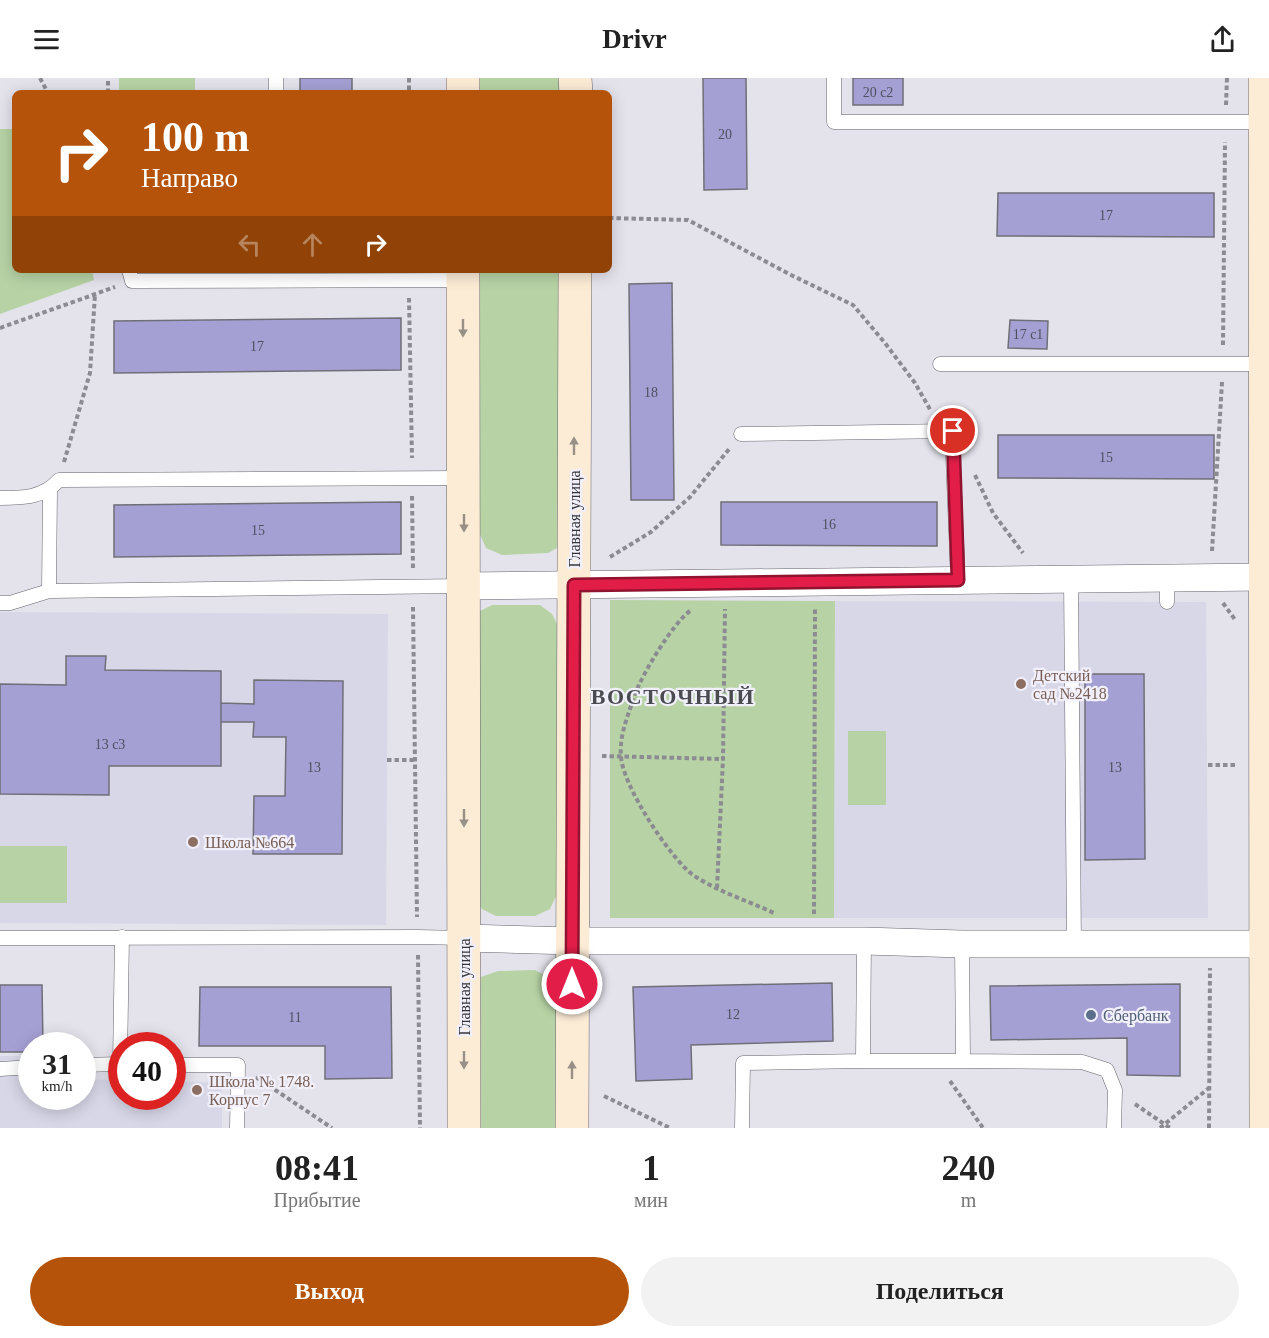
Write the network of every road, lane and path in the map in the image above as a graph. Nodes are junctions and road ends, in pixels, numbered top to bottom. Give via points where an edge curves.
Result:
1 (834, 78) edge
2 (1227, 78) edge
3 (1265, 78) edge
4 (1225, 121) junction
5 (1266, 140) edge
6 (612, 218) edge
7 (575, 273) edge
8 (463, 275) edge
9 (131, 276) edge
10 (409, 280) junction
11 (95, 294) junction
12 (0, 328) edge
13 (1222, 363) junction
14 (940, 364) dead end
15 (1267, 364) edge
16 (952, 431) junction
17 (741, 434) joint
18 (974, 474) dead end
19 (411, 478) junction
20 (464, 478) junction
21 (54, 485) junction
22 (0, 498) edge
23 (1212, 562) dead end
24 (602, 563) dead end
25 (1264, 577) junction
26 (1071, 579) junction
27 (958, 580) junction
28 (1043, 580) junction
29 (574, 585) junction
30 (464, 586) junction
31 (413, 587) junction
32 (49, 591) junction
33 (0, 603) edge
34 (815, 606) dead end
35 (725, 607) dead end
36 (697, 608) dead end
37 (1267, 736) edge
38 (602, 756) dead end
39 (621, 756) junction
40 (723, 759) junction
41 (387, 760) dead end
42 (1208, 765) dead end
43 (1241, 765) dead end
44 (717, 888) junction
45 (778, 915) dead end
46 (814, 919) dead end
47 (123, 937) junction
48 (0, 938) edge
49 (464, 938) junction
50 (572, 940) junction
51 (864, 941) junction
52 (962, 944) junction
53 (1210, 944) junction
54 (1268, 944) edge
55 (1074, 945) junction
56 (122, 1032) edge
57 (863, 1061) junction
58 (935, 1061) junction
59 (963, 1061) junction
60 (186, 1065) edge
61 (238, 1065) junction
62 (18, 1067) edge
63 (0, 1068) edge
64 (1209, 1088) junction
65 (1114, 1090) junction
66 (604, 1096) dead end
67 (1164, 1124) junction
68 (237, 1128) edge
69 (332, 1128) edge
70 (464, 1128) edge
71 (572, 1128) edge
72 (670, 1128) edge
73 (742, 1128) edge
74 (983, 1128) edge
75 (1114, 1128) edge
76 (1160, 1128) edge
77 (1170, 1128) edge
78 (1209, 1128) edge
79 (1266, 1128) edge

1 - 4 lane via 834,122
2 - 4 path
3 - 5 street
4 - 5 lane
4 - 13 path
5 - 15 street
6 - 16 path via 688,220 853,305 909,375 936,420
29 -> 7 street, Главная улица
8 - 10 lane
8 -> 20 street, Главная улица
9 - 10 lane
9 - 11 path
10 - 19 path
11 - 12 path
11 - 21 path via 90,373
13 - 14 lane
13 - 15 lane
13 - 23 path
15 - 25 street
16 - 17 lane
16 - 27 lane
17 - 24 path via 690,498 651,532
18 - 28 path via 993,513
19 - 20 lane
19 - 21 lane
19 - 31 path
20 -> 30 street, Главная улица
21 - 22 lane via 22,498
21 - 32 lane
25 - 26 street via 1167,590
25 - 37 street
26 - 28 street
26 - 55 lane
27 - 28 street
27 - 29 street
29 - 30 street
29 - 50 street, Главная улица
30 - 31 lane
30 -> 49 street, Главная улица
31 - 32 lane
31 - 41 path via 415,760
32 - 33 lane
34 - 46 path
35 - 40 path
36 - 39 path via 688,612 655,654 639,683 625,722
37 - 54 street
38 - 39 path
39 - 40 path
39 - 44 path via 631,790 663,841 692,874
40 - 44 path
42 - 43 path
44 - 45 path
47 - 48 lane
47 - 49 lane
47 - 56 lane
49 - 50 street
49 -> 70 street, Главная улица
50 - 51 street
71 -> 50 street, Главная улица
51 - 52 street
51 - 57 lane
52 - 55 street
52 - 59 lane
53 - 54 street
53 - 55 street
53 - 64 path
54 - 79 street
57 - 58 lane
57 - 73 lane via 743,1063
58 - 59 lane
58 - 74 path
59 - 65 lane via 1082,1062 1107,1070
60 - 61 lane
61 - 68 lane
61 - 69 path
62 - 63 lane
64 - 67 path
64 - 78 path
65 - 67 path
65 - 75 lane
66 - 72 path
67 - 76 path
67 - 77 path

